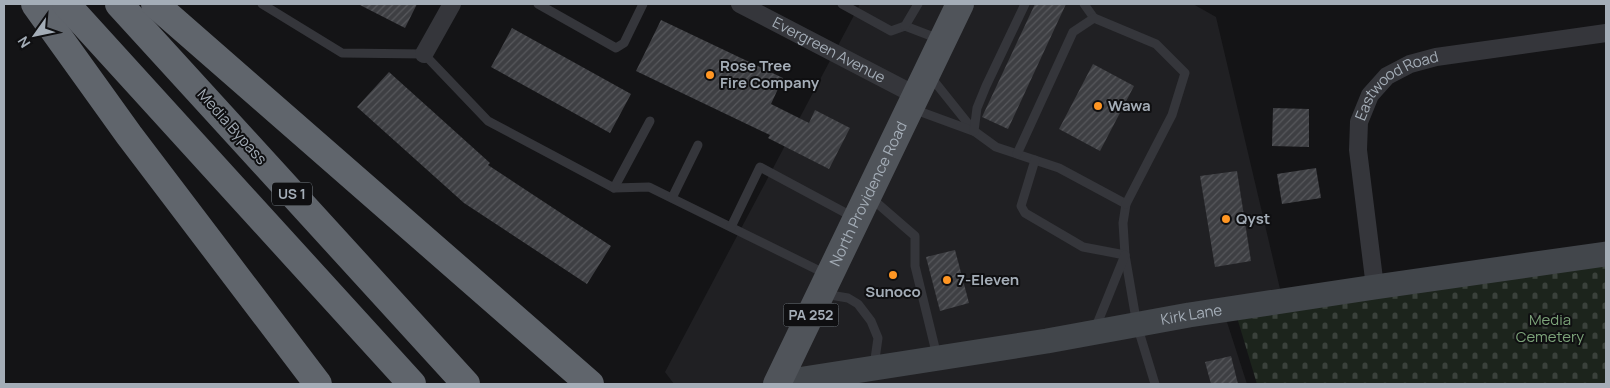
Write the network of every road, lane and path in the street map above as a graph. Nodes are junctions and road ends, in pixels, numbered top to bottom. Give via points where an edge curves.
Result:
1 (35, 4) edge
2 (66, 4) edge
3 (119, 4) edge
4 (154, 4) edge
5 (262, 4) edge
6 (452, 4) edge
7 (538, 4) edge
8 (642, 4) edge
9 (740, 4) edge
10 (842, 4) edge
11 (918, 4) edge
12 (960, 4) edge
13 (1025, 4) edge
14 (1084, 4) edge
15 (1094, 18) junction
16 (905, 26) junction
17 (1606, 33) edge
18 (943, 40) junction
19 (424, 54) junction
20 (919, 93) junction
21 (650, 121) dead end
22 (974, 131) junction
23 (698, 145) dead end
24 (1017, 154) junction
25 (1035, 160) junction
26 (614, 188) junction
27 (672, 198) junction
28 (1126, 204) junction
29 (863, 208) junction
30 (731, 227) junction
31 (1606, 254) edge
32 (1125, 255) junction
33 (826, 285) junction
34 (1375, 286) junction
35 (1137, 326) junction
36 (1093, 333) junction
37 (937, 359) junction
38 (873, 369) junction
39 (318, 384) edge
40 (412, 384) edge
41 (466, 384) edge
42 (590, 384) edge
43 (778, 384) edge
44 (1155, 384) edge

1 - 39 highway via 129,135
2 - 40 highway, US 1
3 - 41 highway, Media Bypass / US 1
4 - 42 highway
5 - 19 lane via 342,53
6 - 19 street
7 - 8 lane via 616,48 624,43
9 - 20 street, Evergreen Avenue
10 - 16 lane via 891,31
11 - 16 lane
12 - 18 main road, North Providence Road / PA 252
13 - 22 lane via 977,108
14 - 15 lane
15 - 24 lane via 1073,32
15 - 28 lane via 1156,44 1184,73 1172,115
16 - 18 lane
17 - 34 street, Eastwood Road via 1436,57 1410,64 1387,76 1370,95 1359,122 1358,150
18 - 20 main road, North Providence Road / PA 252
19 - 26 lane via 488,121
20 - 22 lane
20 - 22 lane
20 - 29 main road, North Providence Road / PA 252
21 - 26 lane
22 - 24 lane via 996,147
23 - 27 lane
24 - 25 lane
25 - 28 lane via 1059,168
25 - 32 lane via 1021,206 1026,214 1082,247
26 - 27 lane via 649,187
27 - 30 lane
28 - 32 lane
29 - 30 lane via 760,167
29 - 33 main road, North Providence Road / PA 252
29 - 37 lane via 915,236 915,266
30 - 33 lane
31 - 34 street, Kirk Lane
32 - 35 lane
32 - 36 lane
33 - 38 lane via 858,304 871,321 878,338
33 - 43 main road, North Providence Road / PA 252
34 - 35 street, Kirk Lane
35 - 36 street, Kirk Lane
35 - 44 lane
36 - 37 street, Kirk Lane
37 - 38 street, Kirk Lane
38 - 43 street, Kirk Lane

